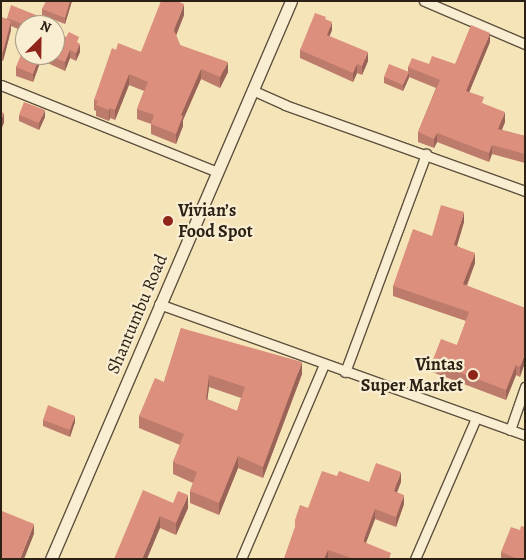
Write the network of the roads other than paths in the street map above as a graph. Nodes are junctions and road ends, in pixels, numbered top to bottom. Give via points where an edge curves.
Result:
1 (291, 1) edge
2 (424, 1) edge
3 (525, 44) edge
4 (1, 85) edge
5 (252, 90) junction
6 (426, 154) junction
7 (217, 172) junction
8 (525, 190) edge
9 (159, 304) junction
10 (324, 364) junction
11 (345, 372) junction
12 (525, 387) edge
13 (476, 418) junction
14 (510, 430) junction
15 (525, 435) edge
16 (51, 559) edge
17 (241, 559) edge
18 (415, 559) edge

1 - 5 street, Shantumbu Road
2 - 3 street
4 - 7 street
5 - 6 street via 285,105
5 - 7 street, Shantumbu Road
6 - 8 street
6 - 11 street
7 - 9 street, Shantumbu Road
9 - 10 street
9 - 16 street, Shantumbu Road
10 - 11 street
10 - 17 street
11 - 13 street
12 - 14 street
13 - 14 street
13 - 18 street
14 - 15 street

